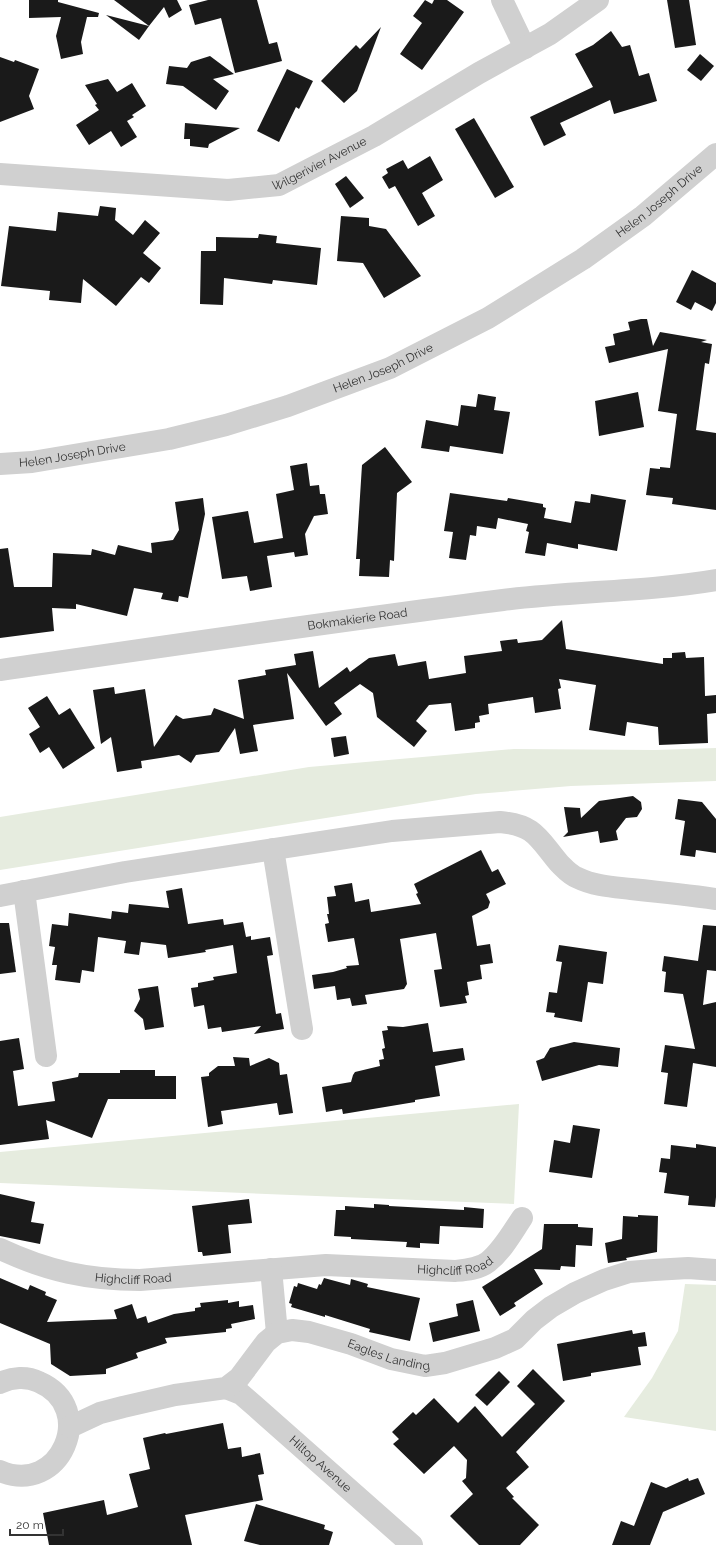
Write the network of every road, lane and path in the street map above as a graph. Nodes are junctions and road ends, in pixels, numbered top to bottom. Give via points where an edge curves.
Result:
1 (502, 0) edge
2 (598, 0) edge
3 (525, 48) junction
4 (716, 154) edge
5 (0, 174) edge
6 (0, 464) edge
7 (716, 580) edge
8 (0, 670) edge
9 (273, 849) junction
10 (24, 891) junction
11 (0, 896) edge
12 (716, 899) edge
13 (302, 1029) dead end
14 (46, 1056) dead end
15 (522, 1218) dead end
16 (0, 1249) edge
17 (271, 1269) junction
18 (716, 1270) edge
19 (277, 1332) junction
20 (0, 1383) edge
21 (226, 1388) junction
22 (70, 1427) junction
23 (0, 1471) edge
24 (412, 1545) edge

1 - 3 street
2 - 3 street, Wilgerivier Avenue via 550,34
3 - 5 street, Wilgerivier Avenue via 374,136 279,184 228,190
4 - 6 street, Helen Joseph Drive via 643,216 583,259 488,318 390,368 288,406 219,427 169,439 32,462
7 - 8 street, Bokmakierie Road via 688,585 518,598 425,609
9 - 10 street
9 - 12 street via 392,831 512,823 533,832 570,874 578,879 598,884
9 - 13 street
10 - 11 street
10 - 14 street
15 - 17 street, Highcliff Road via 487,1263 471,1270 344,1265
16 - 17 street, Highcliff Road via 32,1263 112,1280
17 - 19 street
18 - 19 street, Eagles Landing via 688,1268 629,1272 604,1280 551,1307 515,1339 495,1348 445,1363 425,1366 391,1359 309,1332
19 - 21 street via 266,1342 239,1378
20 - 22 street via 17,1378 33,1379 48,1386 60,1397 67,1411
21 - 22 street via 175,1395 123,1407 100,1413
21 - 24 street, Hiltop Avenue via 241,1394 256,1406
22 - 23 street via 67,1443 59,1457 48,1468 33,1474 17,1476

